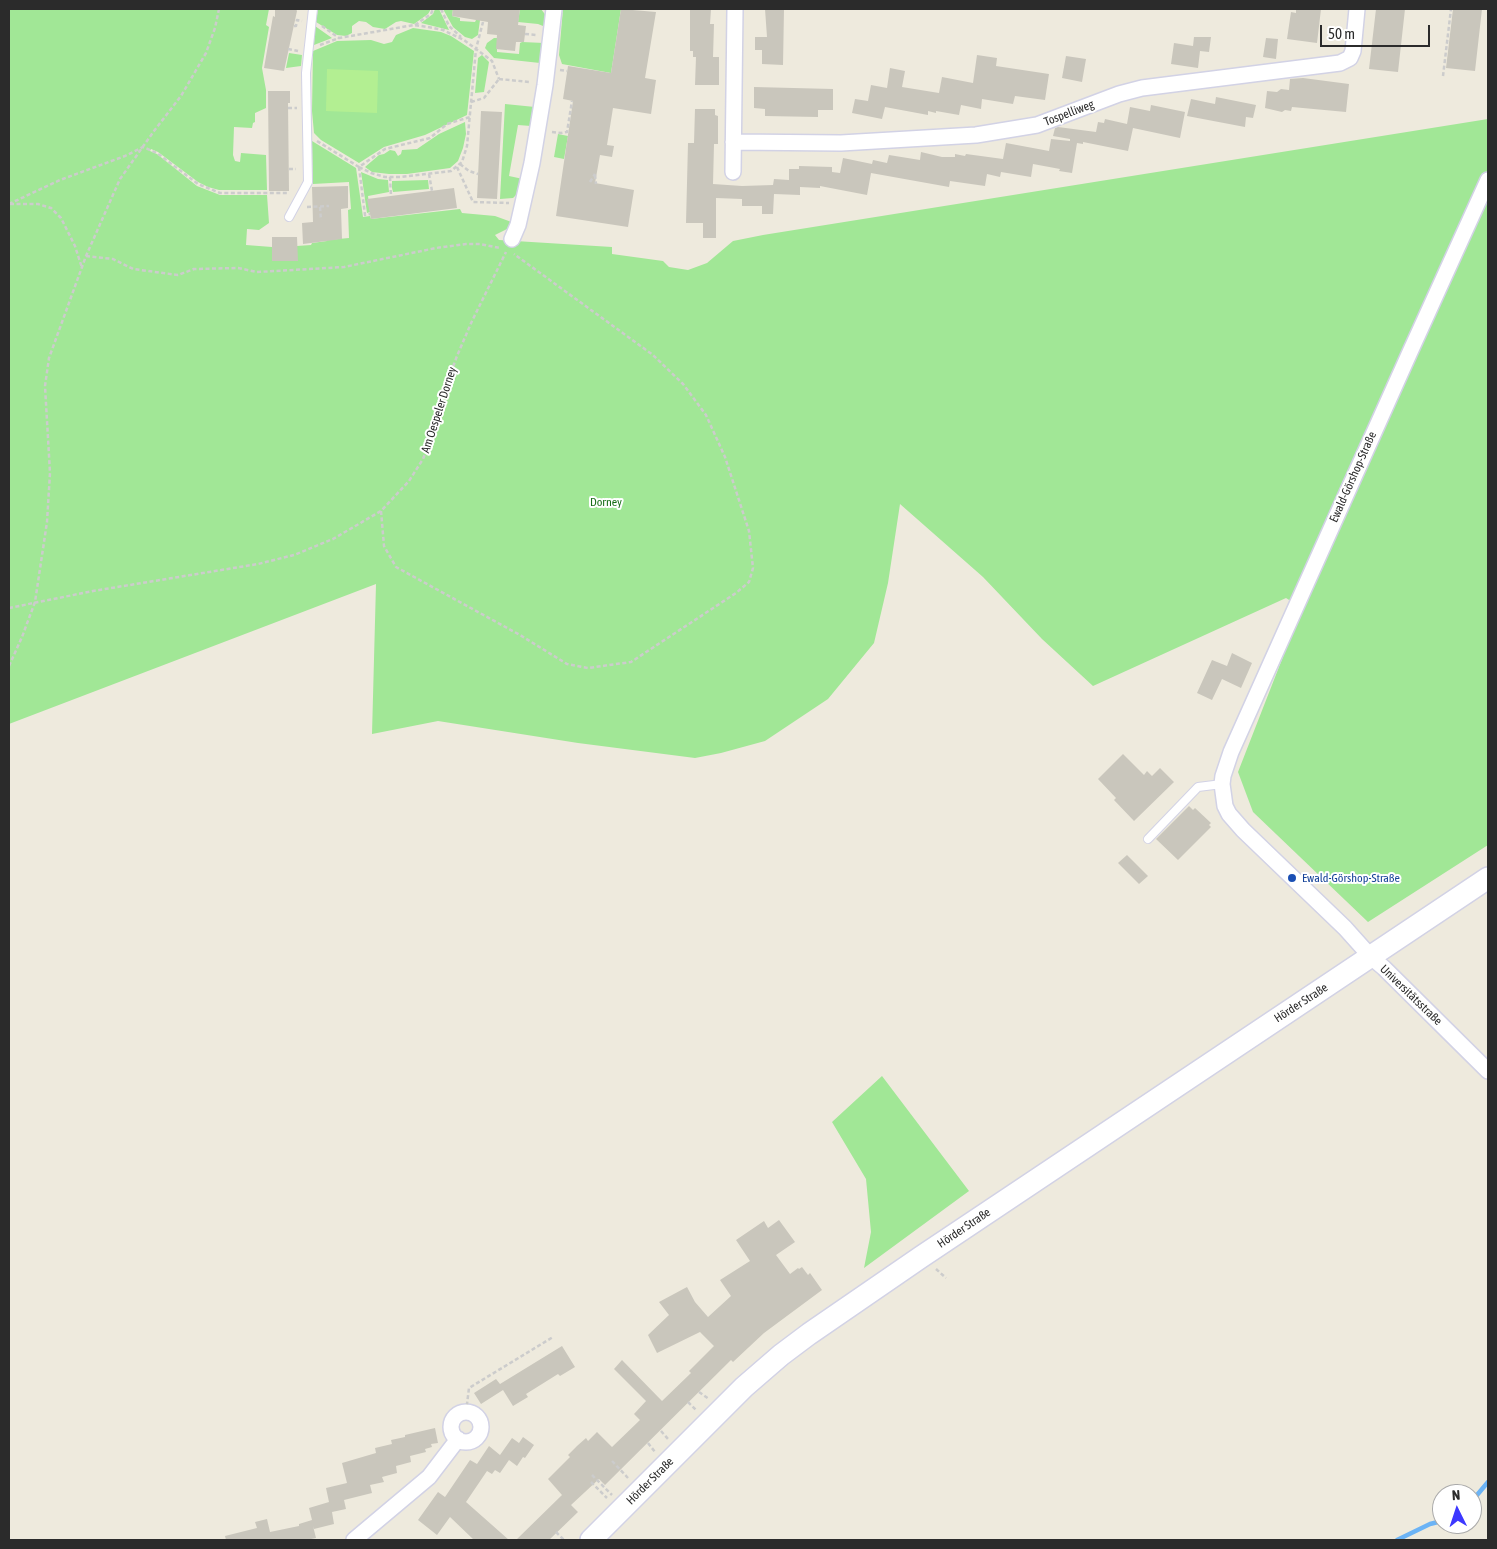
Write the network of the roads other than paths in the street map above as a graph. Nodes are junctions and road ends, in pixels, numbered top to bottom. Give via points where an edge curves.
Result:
1 (313, 9) edge
2 (554, 9) edge
3 (735, 9) edge
4 (1357, 9) edge
5 (733, 142) junction
6 (733, 172) dead end
7 (1488, 180) edge
8 (288, 216) dead end
9 (509, 244) road end
10 (1222, 784) junction
11 (1148, 839) dead end
12 (1488, 878) edge
13 (1371, 957) junction
14 (1488, 1071) edge
15 (458, 1439) junction
16 (354, 1540) edge
17 (591, 1540) edge

1 - 8 lane via 306,73 308,182
2 - 9 street via 532,164 518,225
3 - 5 street
4 - 5 street, Tospelliweg via 1353,51 1350,58 1340,63 1142,88 1049,122 992,133 842,143
5 - 6 street
7 - 10 street, Ewald-Görshop-Straße via 1231,752
10 - 11 lane via 1198,787
10 - 13 street, Ewald-Görshop-Straße via 1226,806 1235,821
12 - 13 main road, Universitätsstraße
13 - 14 street, Universitätsstraße
13 - 17 main road, Hörder Straße via 795,1344 720,1410
15 - 15 street via 472,1441 478,1436 481,1431 478,1417 466,1412 458,1414 451,1429
15 - 16 street via 429,1477

